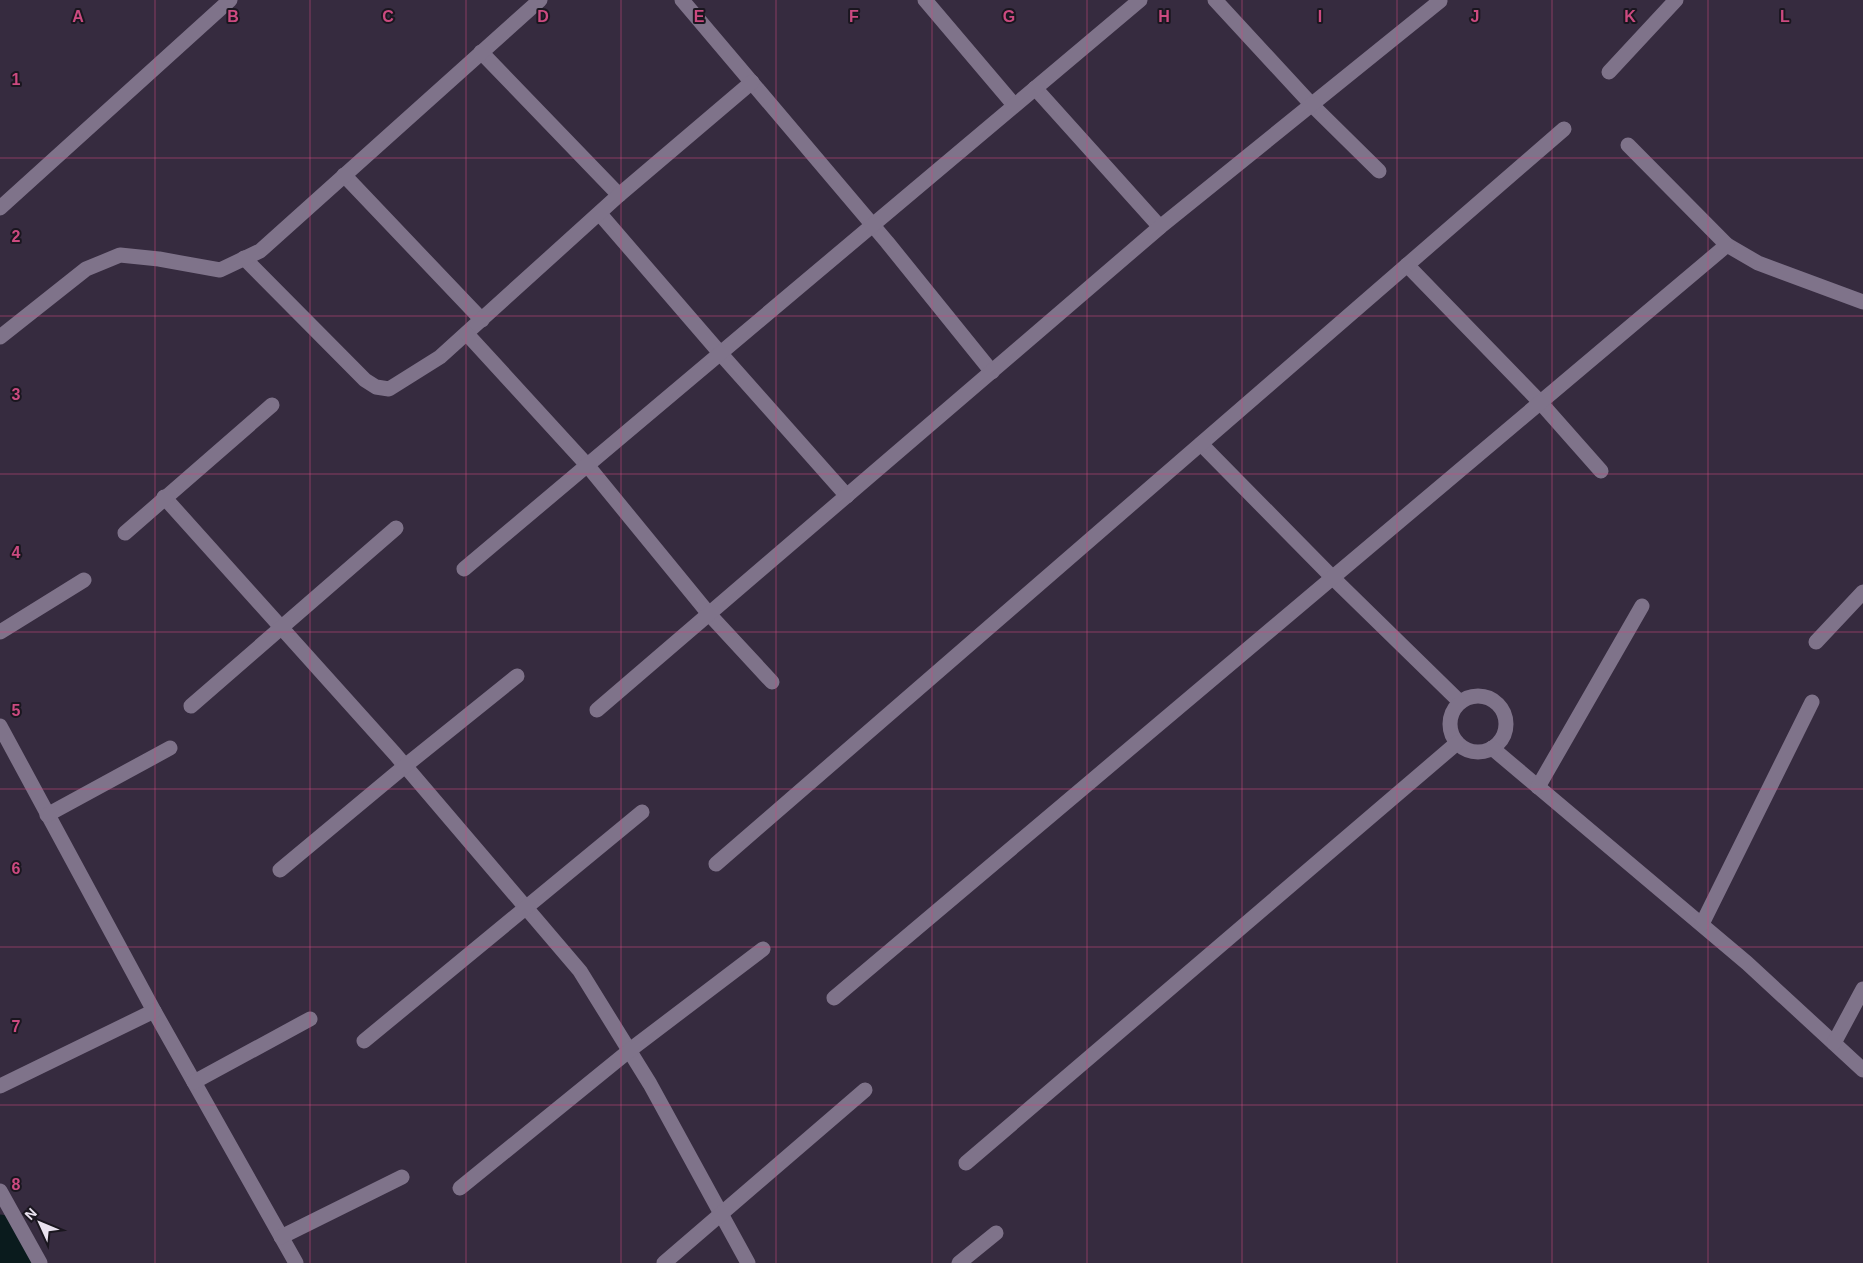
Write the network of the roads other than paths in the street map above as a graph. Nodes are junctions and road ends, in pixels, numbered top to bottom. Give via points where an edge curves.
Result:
1 (230, 0) edge
2 (540, 0) edge
3 (682, 0) edge
4 (925, 0) edge
5 (1140, 0) edge
6 (1215, 0) edge
7 (1676, 0) edge
8 (1440, 1) edge
9 (481, 52) junction
10 (1608, 72) dead end
11 (752, 82) junction
12 (1035, 88) junction
13 (1014, 105) junction
14 (1312, 105) junction
15 (1564, 129) dead end
16 (1628, 145) dead end
17 (1379, 171) dead end
18 (344, 175) junction
19 (619, 195) junction
20 (0, 208) edge
21 (600, 214) junction
22 (872, 224) junction
23 (1160, 227) junction
24 (1727, 245) junction
25 (244, 258) junction
26 (1407, 265) junction
27 (1863, 302) edge
28 (482, 320) junction
29 (467, 334) junction
30 (0, 338) edge
31 (720, 353) junction
32 (992, 372) junction
33 (1540, 402) junction
34 (272, 405) dead end
35 (1201, 444) junction
36 (587, 465) junction
37 (1601, 471) dead end
38 (847, 496) junction
39 (164, 497) junction
40 (396, 528) dead end
41 (125, 533) dead end
42 (464, 569) dead end
43 (1332, 577) junction
44 (84, 580) dead end
45 (1863, 592) edge
46 (1642, 606) dead end
47 (709, 614) junction
48 (282, 627) junction
49 (0, 632) edge
50 (1816, 642) dead end
51 (517, 676) dead end
52 (772, 682) dead end
53 (1460, 702) junction
54 (1812, 702) dead end
55 (191, 706) dead end
56 (597, 710) dead end
57 (0, 726) edge
58 (1457, 743) junction
59 (170, 748) dead end
60 (1492, 748) junction
61 (405, 766) junction
62 (1538, 787) junction
63 (642, 812) dead end
64 (47, 815) junction
65 (716, 864) dead end
66 (280, 870) dead end
67 (526, 908) junction
68 (1702, 924) junction
69 (763, 949) dead end
70 (1863, 989) edge
71 (834, 998) dead end
72 (154, 1010) junction
73 (310, 1019) dead end
74 (364, 1041) dead end
75 (1834, 1043) junction
76 (630, 1050) junction
77 (1863, 1070) edge
78 (194, 1082) junction
79 (0, 1086) edge
80 (866, 1090) dead end
81 (966, 1163) dead end
82 (402, 1177) dead end
83 (460, 1188) dead end
84 (0, 1190) edge
85 (722, 1215) junction
86 (996, 1233) dead end
87 (281, 1237) junction
88 (40, 1263) edge
89 (296, 1263) edge
90 (664, 1263) edge
91 (748, 1263) edge
92 (959, 1263) edge

1 - 20 street
2 - 9 street
3 - 11 street
4 - 13 street
5 - 12 street
6 - 14 street
7 - 10 street
8 - 14 street
9 - 18 street
9 - 19 street
11 - 19 street
11 - 22 street
12 - 13 street
12 - 23 street
13 - 22 street
14 - 17 street
14 - 23 street
15 - 26 street
16 - 24 street
18 - 25 street via 260,251
18 - 28 street
19 - 21 street
21 - 28 street
21 - 31 street
22 - 31 street
22 - 32 street
23 - 32 street
24 - 27 street via 1758,263
24 - 33 street
25 - 29 street via 328,344 376,387 389,388 440,357
25 - 30 street via 220,270 120,255 86,270
26 - 33 street
26 - 35 street
28 - 29 street
29 - 36 street
31 - 36 street
31 - 38 street
32 - 38 street
33 - 37 street
33 - 43 street
34 - 39 street
35 - 43 street
35 - 65 street
36 - 42 street
36 - 47 street
38 - 47 street
39 - 41 street
39 - 48 street
40 - 48 street
43 - 53 street
43 - 71 street
44 - 49 street
45 - 50 street
46 - 62 street
47 - 52 street
47 - 56 street
48 - 55 street
48 - 61 street
51 - 61 street
53 - 58 street via 1450,718 1452,736
53 - 60 street via 1468,697 1486,696 1501,708 1505,716 1504,734
54 - 68 street
57 - 64 street
58 - 60 street via 1474,752
58 - 81 street
59 - 64 street
60 - 62 street
61 - 66 street
61 - 67 street
62 - 68 street
63 - 67 street
64 - 72 street
67 - 74 street
67 - 76 street via 580,971
68 - 75 street
69 - 76 street
70 - 75 street
72 - 78 street
72 - 79 street
73 - 78 street
75 - 77 street
76 - 83 street
76 - 85 street
78 - 87 street
80 - 85 street
82 - 87 street
84 - 88 street
85 - 90 street
85 - 91 street
86 - 92 street
87 - 89 street

